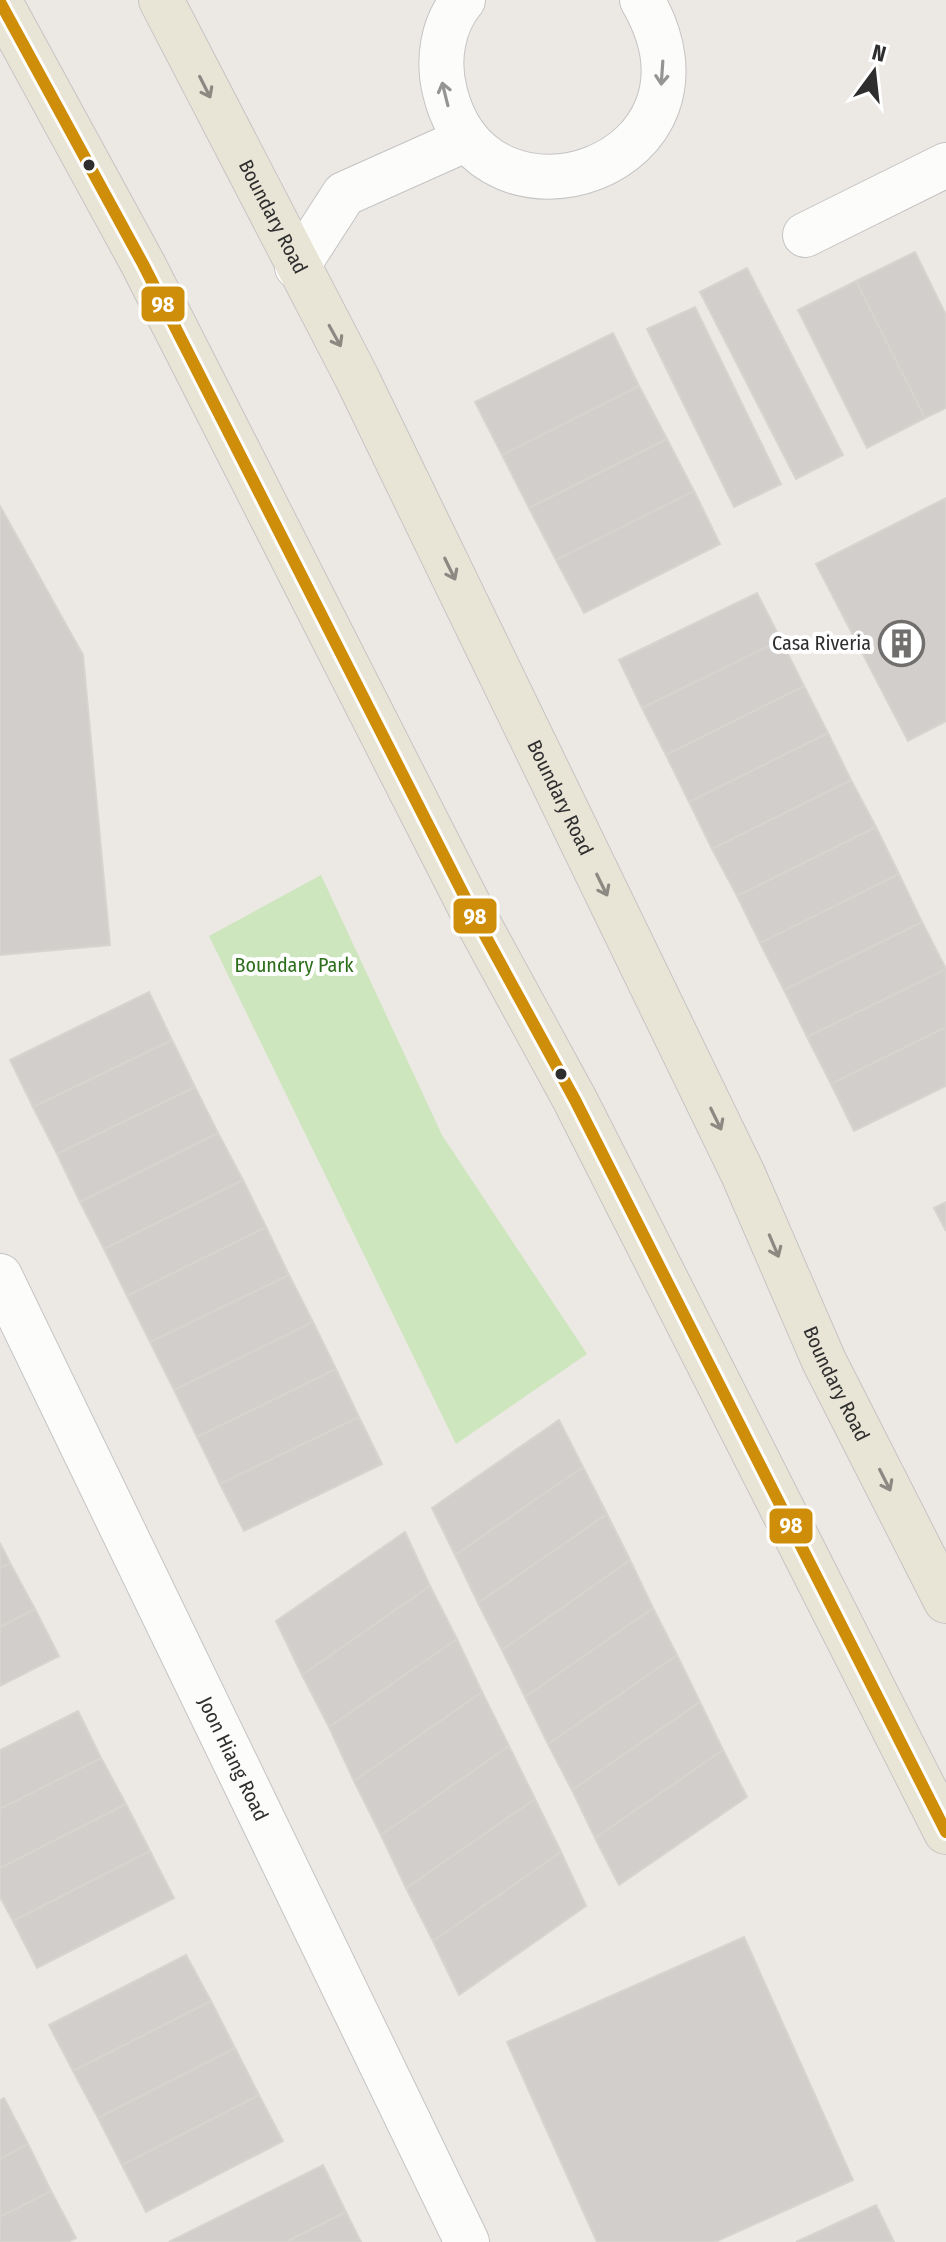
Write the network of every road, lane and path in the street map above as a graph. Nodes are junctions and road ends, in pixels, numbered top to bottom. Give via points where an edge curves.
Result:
1 (161, 0) edge
2 (463, 0) edge
3 (642, 0) edge
4 (0, 2) edge
5 (467, 139) junction
6 (946, 165) edge
7 (805, 235) dead end
8 (297, 267) junction
9 (0, 1276) edge
10 (946, 1601) edge
11 (946, 1832) edge
12 (467, 2242) edge

1 -> 8 main road, Boundary Road
5 -> 2 street via 449,109 441,75 443,41
3 -> 5 street via 660,35 665,73 656,110 636,141 607,165 571,177 532,176 497,164
4 - 11 main road via 143,264
5 - 8 street via 344,194
6 - 7 street
8 -> 10 main road, Boundary Road via 357,378 743,1174 824,1361
9 - 12 street, Joon Hiang Road

